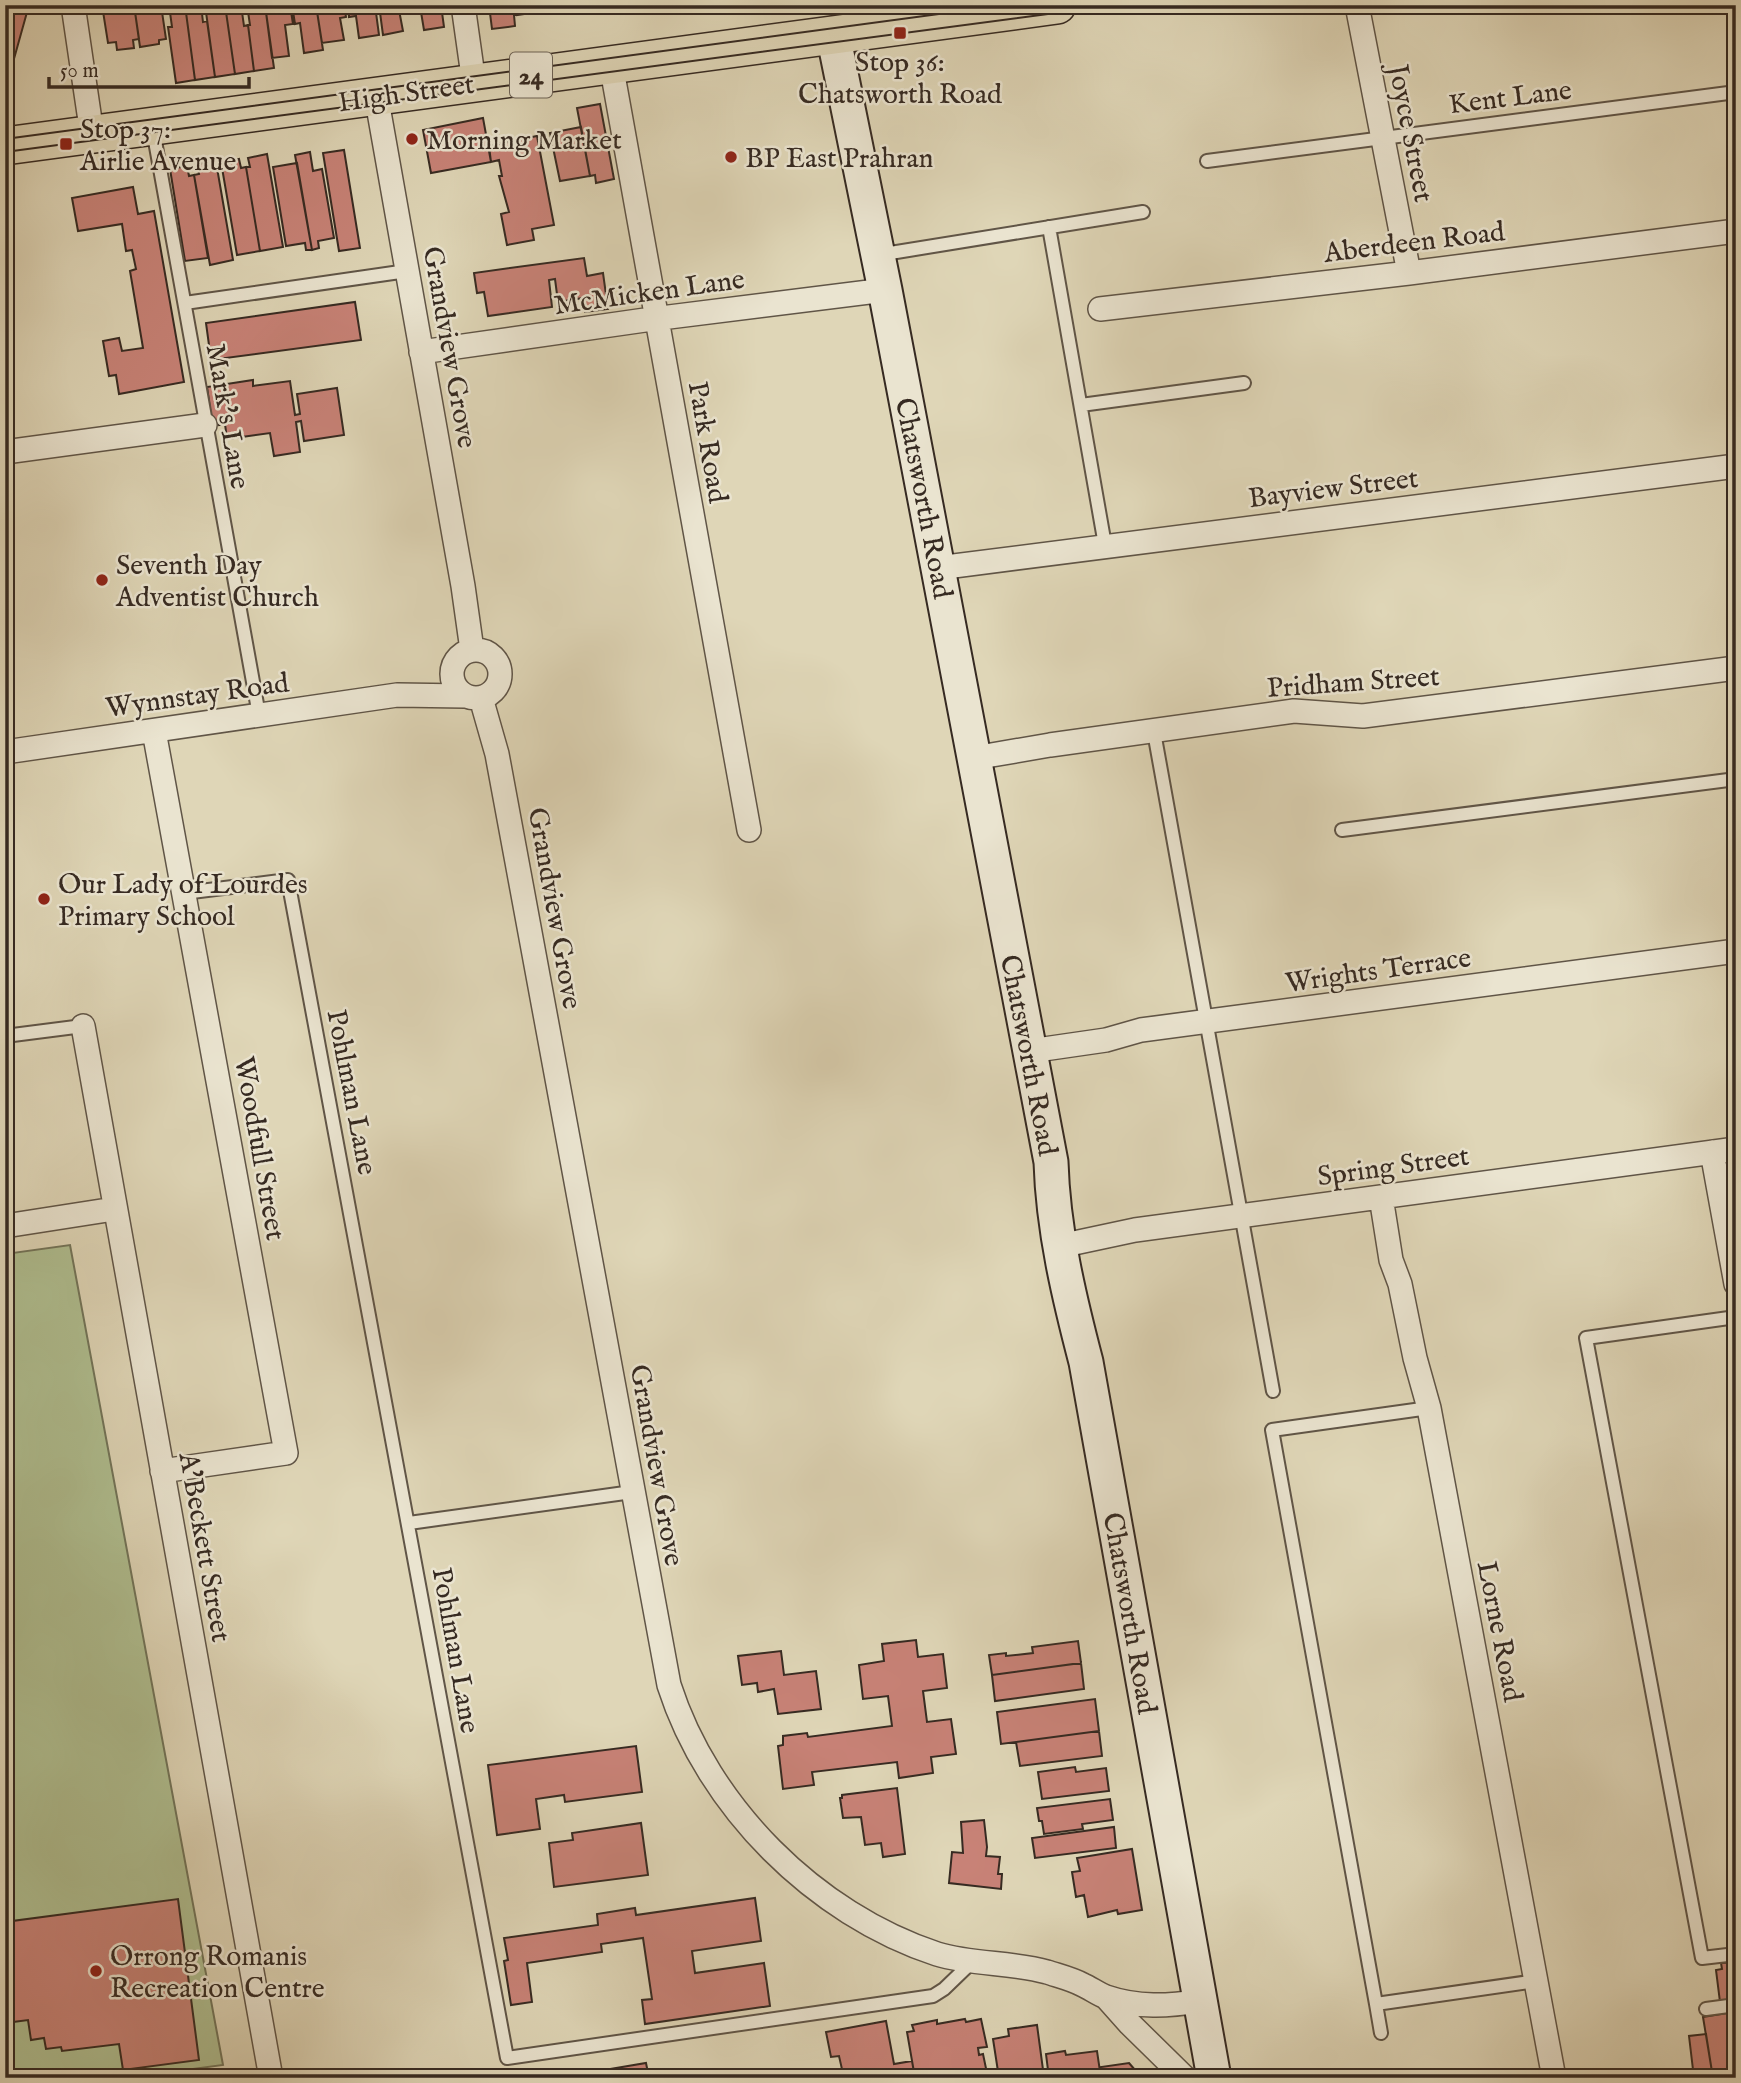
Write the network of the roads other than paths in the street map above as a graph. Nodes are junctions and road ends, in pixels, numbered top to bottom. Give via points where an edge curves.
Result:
1 (73, 5) edge
2 (463, 5) edge
3 (1058, 5) edge
4 (1357, 5) edge
5 (902, 15) edge
6 (834, 34) junction
7 (611, 64) junction
8 (474, 83) junction
9 (1736, 92) edge
10 (376, 95) junction
11 (152, 126) junction
12 (92, 134) junction
13 (1382, 137) junction
14 (5, 146) edge
15 (1207, 161) dead end
16 (1143, 212) dead end
17 (1049, 227) junction
18 (1736, 230) edge
19 (878, 255) junction
20 (407, 271) junction
21 (1409, 273) junction
22 (885, 290) junction
23 (185, 303) junction
24 (1100, 309) dead end
25 (657, 319) junction
26 (421, 352) junction
27 (1244, 383) dead end
28 (1080, 405) junction
29 (205, 425) junction
30 (5, 452) edge
31 (1736, 466) edge
32 (1105, 545) junction
33 (938, 568) junction
34 (472, 650) junction
35 (453, 668) junction
36 (1736, 668) edge
37 (397, 695) junction
38 (473, 697) junction
39 (259, 715) junction
40 (154, 731) junction
41 (1154, 732) junction
42 (5, 752) edge
43 (974, 758) junction
44 (1736, 779) edge
45 (749, 830) dead end
46 (1342, 830) dead end
47 (184, 893) junction
48 (1736, 951) edge
49 (1206, 1022) junction
50 (83, 1026) joint
51 (5, 1036) edge
52 (1030, 1051) junction
53 (1736, 1149) edge
54 (1712, 1152) junction
55 (1381, 1197) junction
56 (114, 1209) junction
57 (1240, 1216) junction
58 (5, 1226) edge
59 (1060, 1246) junction
60 (1736, 1284) edge
61 (1736, 1317) edge
62 (1273, 1391) dead end
63 (1429, 1408) junction
64 (162, 1471) junction
65 (632, 1492) junction
66 (409, 1523) junction
67 (1736, 1954) edge
68 (972, 1961) junction
69 (1536, 1981) junction
70 (1106, 1997) junction
71 (1201, 2001) junction
72 (1376, 2004) junction
73 (1736, 2005) edge
74 (1706, 2009) dead end
75 (1381, 2033) dead end
76 (271, 2078) edge
77 (1185, 2078) edge
78 (1214, 2078) edge
79 (1554, 2078) edge

1 - 12 street
2 - 8 street
3 - 5 main road, High Street / 24
4 - 13 street, Joyce Street
5 - 6 main road, High Street / 24
6 - 7 main road, High Street / 24
6 - 19 street, Chatsworth Road
7 - 8 main road, High Street / 24
7 - 25 street, Park Road
8 - 10 main road, High Street / 24
9 - 13 lane, Kent Lane
10 - 11 main road, High Street / 24
10 - 20 street, Grandview Grove
11 - 12 main road, High Street / 24
11 - 23 lane, Mark's Lane
12 - 14 main road, High Street / 24
13 - 15 lane, Kent Lane
13 - 21 street, Joyce Street
16 - 17 lane
17 - 19 lane
17 - 28 lane
18 - 21 street, Aberdeen Road
19 - 22 street, Chatsworth Road
20 - 23 lane
20 - 26 street, Grandview Grove
21 - 24 street, Aberdeen Road
22 - 25 street, McMicken Lane
22 - 33 street, Chatsworth Road
23 - 29 lane, Mark's Lane
25 - 26 street, McMicken Lane
25 - 45 street, Park Road
26 - 34 street, Grandview Grove
27 - 28 lane
28 - 32 lane
29 - 30 street
29 - 39 lane, Mark's Lane
31 - 32 street, Bayview Street
32 - 33 street, Bayview Street
33 - 43 street, Chatsworth Road
34 - 35 street via 463,653
34 - 38 street via 495,658 501,673 496,689
35 - 37 street, Wynnstay Road
35 - 38 street via 454,684
36 - 41 street, Pridham Street via 1363,716 1294,711
37 - 38 street, Wynnstay Road
37 - 39 street, Wynnstay Road
38 - 65 street, Grandview Grove via 496,754
39 - 40 street, Wynnstay Road
40 - 42 street, Wynnstay Road
40 - 47 street, Woodfull Street
41 - 43 street, Pridham Street
41 - 49 lane
43 - 52 street, Chatsworth Road
44 - 46 lane
47 - 64 street, Woodfull Street via 286,1453
47 - 66 lane, Pohlman Lane via 288,880
48 - 49 street, Wrights Terrace
49 - 52 street, Wrights Terrace
49 - 57 lane
50 - 51 lane
50 - 56 street, A'Beckett Street
52 - 59 street, Chatsworth Road via 1051,1162
53 - 54 street, Spring Street
54 - 55 street, Spring Street
54 - 60 street
55 - 57 street, Spring Street
55 - 63 street, Lorne Road via 1391,1261
56 - 58 street
56 - 64 street, A'Beckett Street
57 - 59 street, Spring Street
57 - 62 lane
59 - 71 street, Chatsworth Road via 1086,1362
61 - 67 lane via 1586,1338 1702,1958
63 - 69 street, Lorne Road
63 - 72 lane via 1272,1430
64 - 76 street, A'Beckett Street
65 - 66 lane
65 - 68 street, Grandview Grove via 669,1685 677,1713 707,1772 766,1844 832,1900 907,1943
66 - 68 lane, Pohlman Lane via 507,2058 933,1996
68 - 70 street, Grandview Grove via 1045,1972
69 - 72 lane
69 - 79 street, Lorne Road
70 - 71 street, Grandview Grove via 1157,2007
70 - 77 street, Grandview Grove
71 - 78 street, Chatsworth Road
72 - 75 lane
73 - 74 lane

